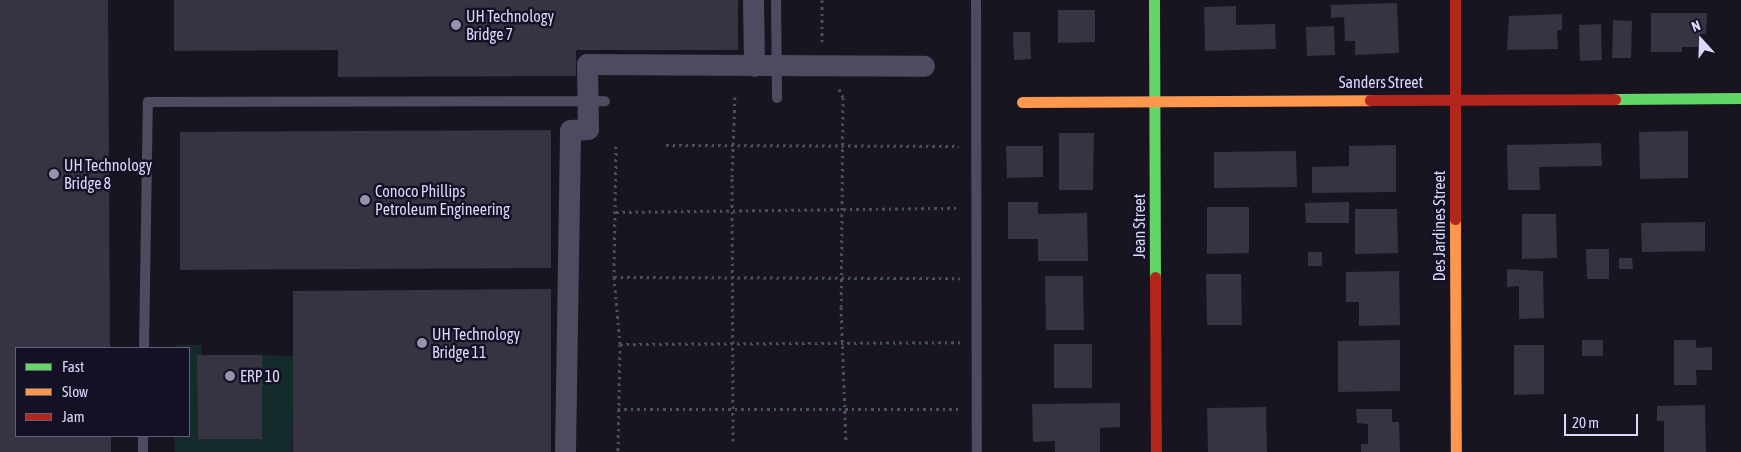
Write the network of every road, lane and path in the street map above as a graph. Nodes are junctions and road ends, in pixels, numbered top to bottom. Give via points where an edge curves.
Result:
1 (753, 0) edge
2 (776, 0) edge
3 (976, 0) edge
4 (1154, 0) edge
5 (1455, 0) edge
6 (777, 65) junction
7 (754, 66) junction
8 (924, 66) dead end
9 (735, 97) dead end
10 (843, 97) dead end
11 (777, 98) dead end
12 (1455, 98) junction
13 (1741, 98) edge
14 (1154, 100) junction
15 (596, 101) junction
16 (1022, 102) dead end
17 (666, 145) dead end
18 (733, 145) junction
19 (959, 145) dead end
20 (616, 146) dead end
21 (843, 146) junction
22 (842, 208) junction
23 (959, 208) dead end
24 (732, 210) junction
25 (616, 212) junction
26 (841, 276) junction
27 (614, 277) junction
28 (732, 277) junction
29 (960, 284) dead end
30 (960, 334) dead end
31 (732, 342) junction
32 (960, 342) junction
33 (841, 343) junction
34 (620, 344) junction
35 (144, 347) edge
36 (960, 351) dead end
37 (961, 401) dead end
38 (618, 409) junction
39 (732, 409) junction
40 (844, 409) junction
41 (961, 409) junction
42 (961, 417) dead end
43 (143, 437) edge
44 (733, 441) dead end
45 (846, 442) dead end
46 (143, 452) edge
47 (565, 452) edge
48 (618, 452) edge
49 (977, 452) edge
50 (1156, 452) edge
51 (1456, 452) edge

1 - 7 street
2 - 6 lane
3 - 49 lane
4 - 14 street, Jean Street
5 - 12 street, Des Jardines Street
6 - 7 street
6 - 8 street
6 - 11 lane
7 - 15 street via 587,64
9 - 18 path
10 - 21 path
12 - 13 street, Sanders Street
12 - 14 street, Sanders Street
12 - 51 street, Des Jardines Street
14 - 16 street, Sanders Street
14 - 50 street, Jean Street
15 - 35 lane via 148,102
15 - 47 street via 588,129 570,130
17 - 18 path
18 - 21 path
18 - 24 path
19 - 21 path
20 - 25 path
21 - 22 path
22 - 23 path
22 - 24 path
22 - 26 path
24 - 25 path
24 - 28 path
25 - 27 path
26 - 28 path
26 - 29 path via 960,277
26 - 33 path
27 - 28 path
27 - 34 path
28 - 31 path
30 - 32 path
31 - 33 path
31 - 34 path
31 - 39 path
32 - 33 path
32 - 36 path
33 - 40 path
34 - 38 path
37 - 41 path
38 - 39 path
38 - 48 path
39 - 40 path
39 - 44 path
40 - 41 path
40 - 45 path
41 - 42 path
43 - 46 lane

